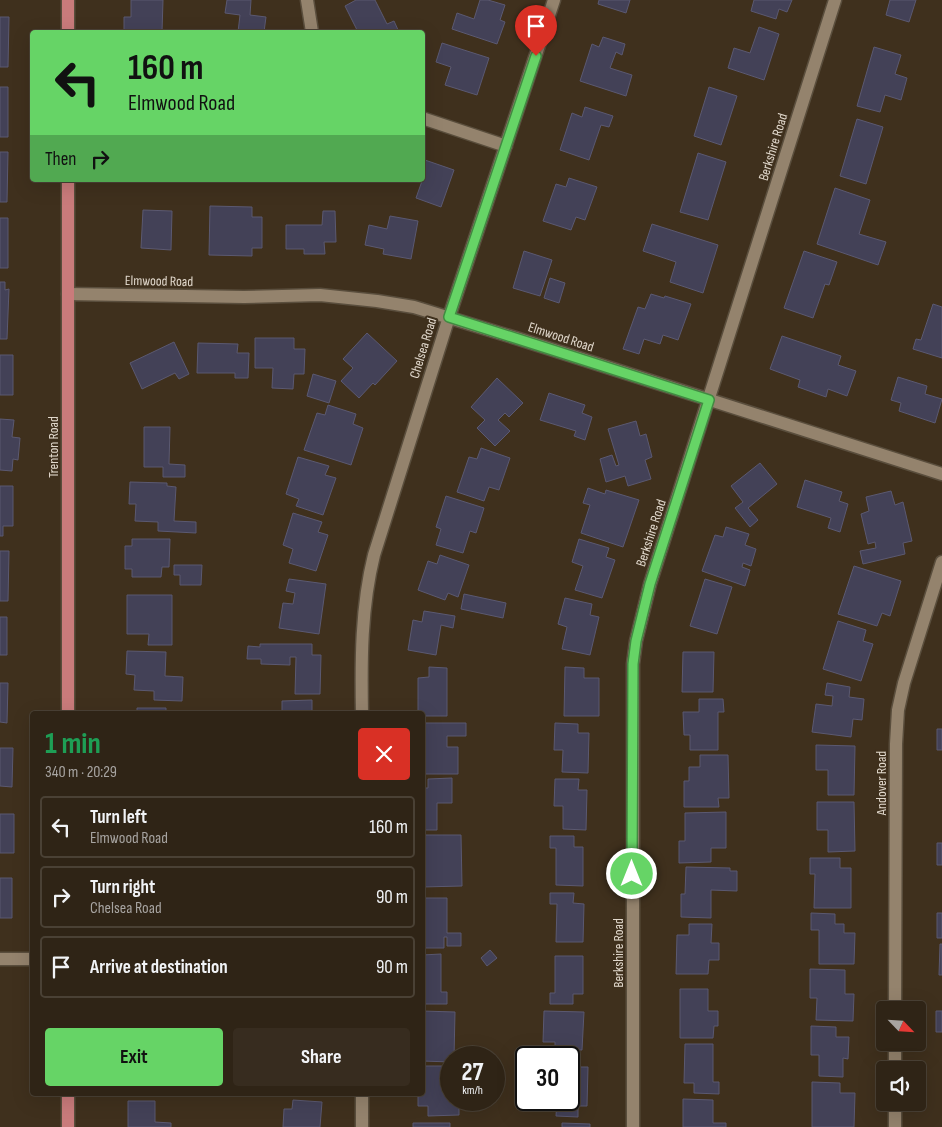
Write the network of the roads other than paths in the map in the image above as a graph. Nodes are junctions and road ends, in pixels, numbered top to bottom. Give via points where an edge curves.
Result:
1 (68, 0) edge
2 (307, 0) edge
3 (554, 0) edge
4 (835, 0) edge
5 (68, 30) edge
6 (312, 30) edge
7 (425, 119) edge
8 (506, 146) junction
9 (68, 182) edge
10 (68, 294) junction
11 (449, 317) junction
12 (709, 400) junction
13 (942, 474) edge
14 (942, 562) edge
15 (68, 711) edge
16 (362, 711) edge
17 (0, 959) edge
18 (30, 959) edge
19 (895, 1001) edge
20 (68, 1096) edge
21 (362, 1096) edge
22 (895, 1111) edge
23 (68, 1127) edge
24 (362, 1127) edge
25 (633, 1127) edge
26 (895, 1127) edge

1 - 5 main road
2 - 6 street
3 - 8 street, Chelsea Road
4 - 12 street, Berkshire Road
7 - 8 street
8 - 11 street, Chelsea Road
9 - 10 main road, Trenton Road
10 - 11 street, Elmwood Road via 320,295 377,301
10 - 15 main road, Trenton Road
11 - 12 street, Elmwood Road
11 - 16 street, Chelsea Road via 368,578 361,676
12 - 13 street, Elmwood Road
12 - 25 street, Berkshire Road via 650,584 633,664
14 - 19 street, Andover Road via 898,710
17 - 18 street
20 - 23 main road
21 - 24 street
22 - 26 street

